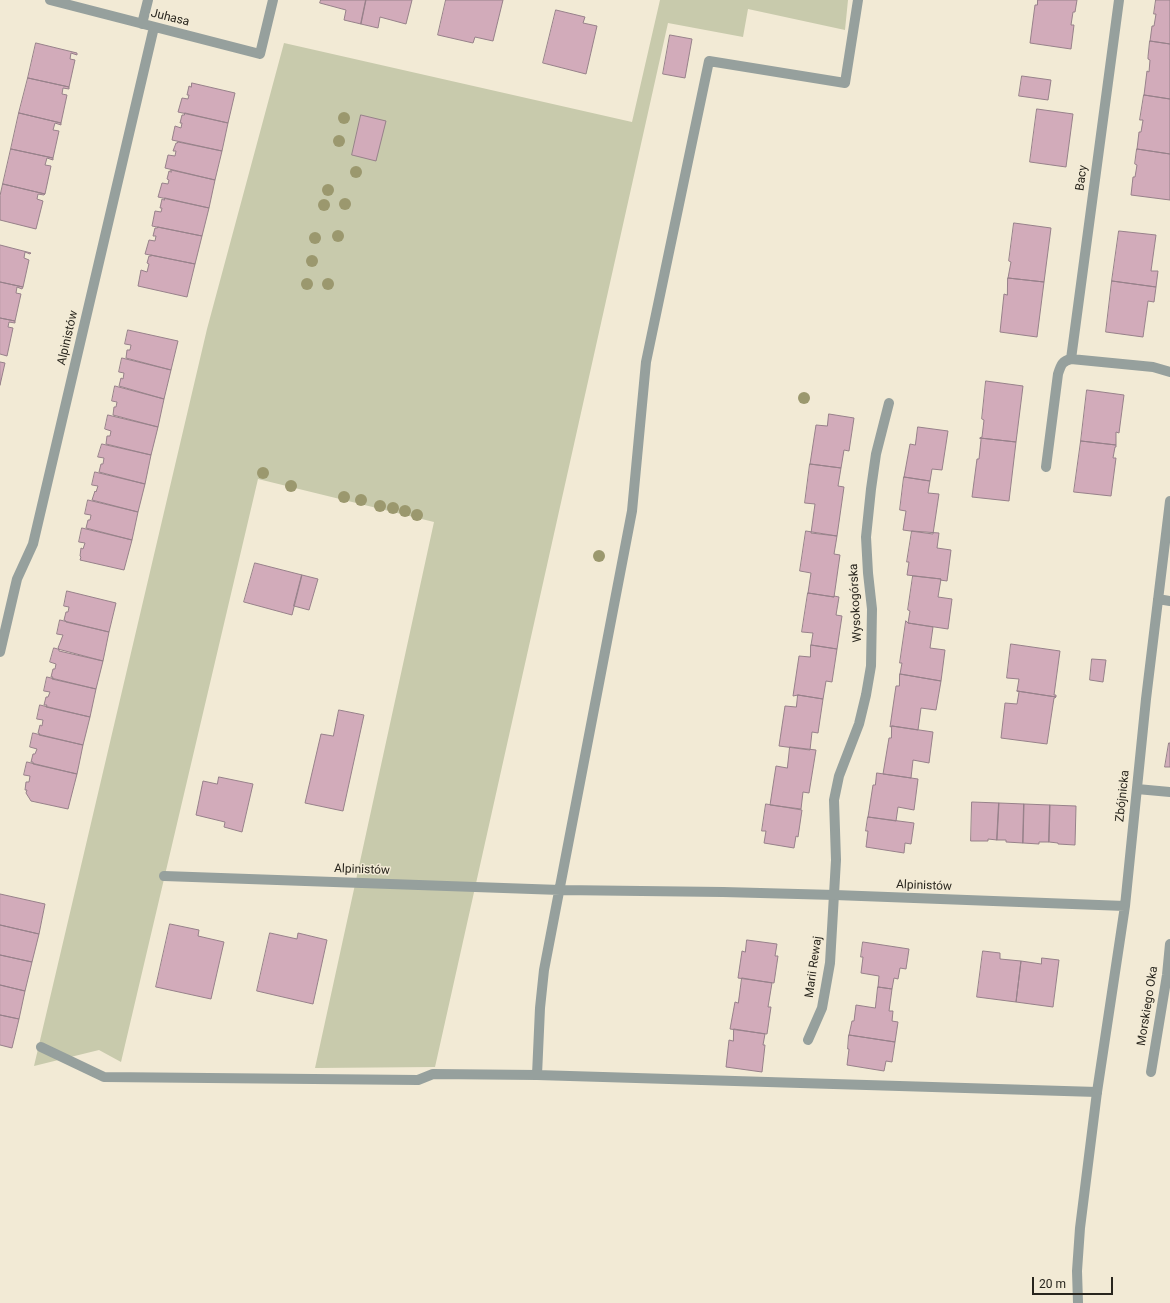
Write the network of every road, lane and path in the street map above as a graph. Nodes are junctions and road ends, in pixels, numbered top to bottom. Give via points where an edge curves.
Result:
1 (50, 0) edge
2 (148, 0) edge
3 (273, 0) edge
4 (858, 0) edge
5 (1119, 0) edge
6 (142, 24) junction
7 (154, 27) junction
8 (1071, 359) junction
9 (1170, 372) edge
10 (889, 402) dead end
11 (1046, 467) dead end
12 (1170, 501) edge
13 (1158, 599) junction
14 (1170, 601) edge
15 (0, 652) edge
16 (1137, 789) junction
17 (1170, 792) edge
18 (164, 876) dead end
19 (560, 890) junction
20 (835, 895) junction
21 (1125, 906) junction
22 (1170, 944) edge
23 (808, 1040) dead end
24 (41, 1047) dead end
25 (1151, 1072) dead end
26 (537, 1074) junction
27 (1097, 1092) junction
28 (1078, 1303) edge

1 - 6 street, Juhasa
2 - 6 street
3 - 7 street, Juhasa via 260,54
4 - 19 street via 845,83 709,61 646,362 632,511
5 - 8 street, Bacy
6 - 7 street, Juhasa
7 - 15 street, Alpinistów via 33,544 17,579
8 - 9 street via 1153,367
8 - 11 street via 1064,361 1058,374
10 - 20 street, Wysokogórska via 876,454 866,537 872,609 871,666 860,717 839,776 834,800
12 - 13 street, Zbójnicka
13 - 14 street
13 - 16 street, Zbójnicka
16 - 17 street
16 - 21 street, Zbójnicka
18 - 19 street, Alpinistów
19 - 20 street, Alpinistów
19 - 26 street via 544,970
20 - 21 street, Alpinistów
20 - 23 street, Marii Rewaj via 826,988 822,1008
21 - 27 street, Zbójnicka
22 - 25 street, Morskiego Oka
24 - 26 street via 104,1077 418,1080 433,1074
26 - 27 street
27 - 28 street, Zbójnicka via 1080,1228

